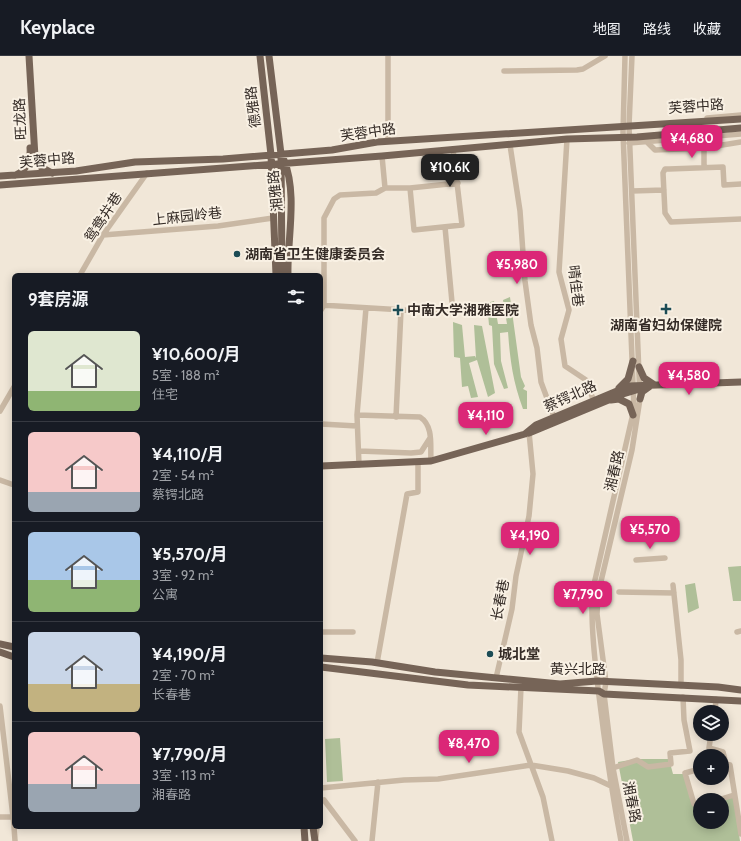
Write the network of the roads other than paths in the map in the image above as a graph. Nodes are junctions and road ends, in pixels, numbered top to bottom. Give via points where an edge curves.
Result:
1 (25, 56) edge
2 (29, 56) edge
3 (260, 56) edge
4 (269, 56) edge
5 (388, 56) edge
6 (605, 56) edge
7 (625, 56) edge
8 (632, 56) edge
9 (504, 71) dead end
10 (741, 115) edge
11 (741, 119) edge
12 (627, 126) junction
13 (741, 128) edge
14 (741, 134) edge
15 (567, 139) junction
16 (630, 139) junction
17 (646, 141) junction
18 (388, 142) junction
19 (741, 142) edge
20 (510, 145) junction
21 (704, 148) junction
22 (453, 150) junction
23 (281, 154) junction
24 (272, 155) junction
25 (382, 156) junction
26 (283, 163) junction
27 (272, 164) junction
28 (704, 167) junction
29 (52, 173) junction
30 (147, 173) junction
31 (16, 175) junction
32 (0, 176) edge
33 (458, 183) junction
34 (741, 184) edge
35 (0, 185) edge
36 (385, 188) junction
37 (410, 188) junction
38 (664, 190) junction
39 (632, 191) junction
40 (273, 218) junction
41 (741, 219) edge
42 (445, 227) junction
43 (104, 235) junction
44 (81, 273) edge
45 (276, 273) edge
46 (282, 273) edge
47 (288, 273) edge
48 (323, 273) edge
49 (323, 307) edge
50 (366, 308) junction
51 (401, 310) junction
52 (633, 361) junction
53 (639, 367) junction
54 (741, 382) edge
55 (652, 385) junction
56 (741, 386) edge
57 (637, 387) junction
58 (619, 389) junction
59 (12, 390) edge
60 (640, 399) junction
61 (593, 400) junction
62 (605, 401) junction
63 (0, 411) edge
64 (357, 415) junction
65 (633, 415) junction
66 (396, 417) junction
67 (554, 417) junction
68 (323, 424) edge
69 (357, 426) junction
70 (529, 433) junction
71 (430, 438) junction
72 (359, 451) junction
73 (430, 461) junction
74 (418, 463) junction
75 (323, 466) edge
76 (359, 466) junction
77 (0, 480) edge
78 (12, 484) edge
79 (665, 558) dead end
80 (636, 560) dead end
81 (673, 585) dead end
82 (619, 592) dead end
83 (674, 593) junction
84 (323, 632) edge
85 (353, 632) dead end
86 (0, 644) edge
87 (12, 647) edge
88 (0, 652) edge
89 (12, 656) edge
90 (323, 658) edge
91 (377, 663) junction
92 (323, 668) edge
93 (341, 670) junction
94 (323, 673) edge
95 (496, 678) junction
96 (597, 681) junction
97 (606, 682) junction
98 (682, 686) junction
99 (521, 687) junction
100 (741, 690) edge
101 (601, 692) junction
102 (683, 697) junction
103 (716, 699) junction
104 (741, 701) edge
105 (715, 705) edge
106 (0, 706) edge
107 (710, 741) edge
108 (712, 749) edge
109 (531, 765) junction
110 (729, 765) edge
111 (613, 768) junction
112 (693, 770) edge
113 (378, 782) junction
114 (611, 786) junction
115 (323, 788) edge
116 (734, 795) junction
117 (729, 797) edge
118 (324, 800) dead end
119 (12, 801) edge
120 (693, 801) edge
121 (0, 817) edge
122 (12, 817) edge
123 (14, 829) edge
124 (304, 829) edge
125 (313, 829) edge
126 (317, 829) edge
127 (741, 834) edge
128 (15, 841) edge
129 (305, 841) edge
130 (315, 841) edge
131 (355, 841) edge
132 (372, 841) edge
133 (552, 841) edge
134 (621, 841) edge
135 (627, 841) edge

1 - 31 main road, 旺龙路 via 30,157 26,167
2 - 29 main road, 旺龙路 via 35,157 41,167
3 - 24 main road, 德雅路
4 - 23 main road, 德雅路
5 - 18 street
6 - 9 street via 577,70
7 - 12 street
8 - 12 street
10 - 12 street, 芙蓉中路
11 - 12 main road, 芙蓉中路
12 - 16 street, 湘春路
12 - 18 main road, 芙蓉中路
13 - 16 main road, 芙蓉中路
14 - 17 street
15 - 16 main road, 芙蓉中路
15 - 20 main road, 芙蓉中路
15 - 61 street, 晴佳巷 via 560,272 569,310 561,339 565,366 586,380
16 - 17 main road
16 - 39 street, 湘春路
16 - 52 street, 湘春路
17 - 21 street via 655,150
18 - 23 main road, 芙蓉中路
19 - 21 street
20 - 22 main road, 芙蓉中路
20 - 67 street via 520,211 531,325 541,382
21 - 28 street
22 - 25 main road, 芙蓉中路
22 - 33 street
23 - 24 main road, 芙蓉中路
23 - 26 main road, 湘雅路
24 - 27 main road, 湘雅路
24 - 29 main road, 芙蓉中路 via 135,162
25 - 26 main road, 芙蓉中路
25 - 36 street
26 - 27 main road, 芙蓉中路
26 - 46 main road, 湘雅路
26 - 47 main road, 湘雅路 via 288,172 291,233
27 - 30 main road, 芙蓉中路
27 - 40 main road, 湘雅路
28 - 34 street via 723,167 724,185
28 - 38 street via 665,169
29 - 31 main road, 芙蓉中路
30 - 35 main road, 芙蓉中路
30 - 43 street, 鸳鸯井巷
31 - 32 main road, 芙蓉中路
33 - 37 street
33 - 42 street via 462,225
36 - 37 street
36 - 48 street via 376,193 340,195 334,199 324,218
37 - 42 street via 414,230
38 - 39 street
38 - 41 street via 665,213 671,222
39 - 53 street, 湘春路
40 - 43 street, 上麻园岭巷 via 218,226
40 - 45 main road, 湘雅路
42 - 51 street via 453,313
43 - 44 street, 鸳鸯井巷
49 - 50 street
50 - 51 street
50 - 64 street
51 - 66 street
52 - 57 street, 湘春路
52 - 58 main road via 628,379
53 - 55 main road via 644,378
53 - 57 street, 湘春路
54 - 55 main road, 蔡锷北路
55 - 56 main road, 蔡锷北路
55 - 57 main road, 蔡锷北路
55 - 60 main road via 642,392
57 - 58 main road, 蔡锷北路
57 - 60 street, 湘春路
57 - 62 main road, 蔡锷北路
57 - 65 street, 湘春路
58 - 61 main road, 蔡锷北路
59 - 63 street
60 - 97 street, 湘春路 via 632,450 598,594 597,614
61 - 67 main road, 蔡锷北路
62 - 65 main road via 626,402 631,407
62 - 70 main road, 蔡锷北路
64 - 66 street
64 - 69 street
65 - 96 street, 湘春路 via 592,593
66 - 71 street via 420,417 426,421
67 - 70 main road, 蔡锷北路 via 536,425
68 - 69 street
69 - 72 street
70 - 73 main road, 蔡锷北路
70 - 95 street, 长春巷 via 533,474 529,516
71 - 72 street via 421,452
71 - 73 street
72 - 76 street
73 - 74 main road, 蔡锷北路
74 - 76 main road, 蔡锷北路
74 - 91 street via 418,492 407,494
75 - 76 main road, 蔡锷北路
77 - 78 street
79 - 80 street
81 - 83 street
82 - 83 street
83 - 98 street
84 - 85 street
86 - 87 main road
88 - 89 main road
90 - 91 main road, 黄兴北路
91 - 95 main road, 黄兴北路
92 - 93 main road, 黄兴北路
93 - 94 main road
93 - 99 main road, 黄兴北路 via 468,685
95 - 96 main road, 黄兴北路 via 560,684
96 - 97 main road, 黄兴北路
96 - 101 street, 湘春路
97 - 98 main road, 黄兴北路
97 - 101 street, 湘春路
98 - 100 main road, 黄兴北路
99 - 101 main road, 黄兴北路
99 - 109 street via 519,732
101 - 102 main road, 黄兴北路
101 - 111 street, 湘春路
101 - 114 street, 湘春路
102 - 103 main road, 黄兴北路
102 - 111 street via 690,751 670,753 671,764 648,768 637,760
103 - 104 main road, 黄兴北路
103 - 105 street
106 - 119 street
107 - 108 street via 709,748
109 - 113 street via 438,779
109 - 114 street via 587,776
109 - 133 street via 543,797
110 - 116 street
111 - 135 street, 湘春路
112 - 120 street via 685,773
113 - 115 street
113 - 132 street
114 - 134 street, 湘春路
116 - 117 street
116 - 127 street
118 - 131 street
121 - 122 street
123 - 128 street
124 - 129 main road
125 - 130 main road
126 - 130 street

